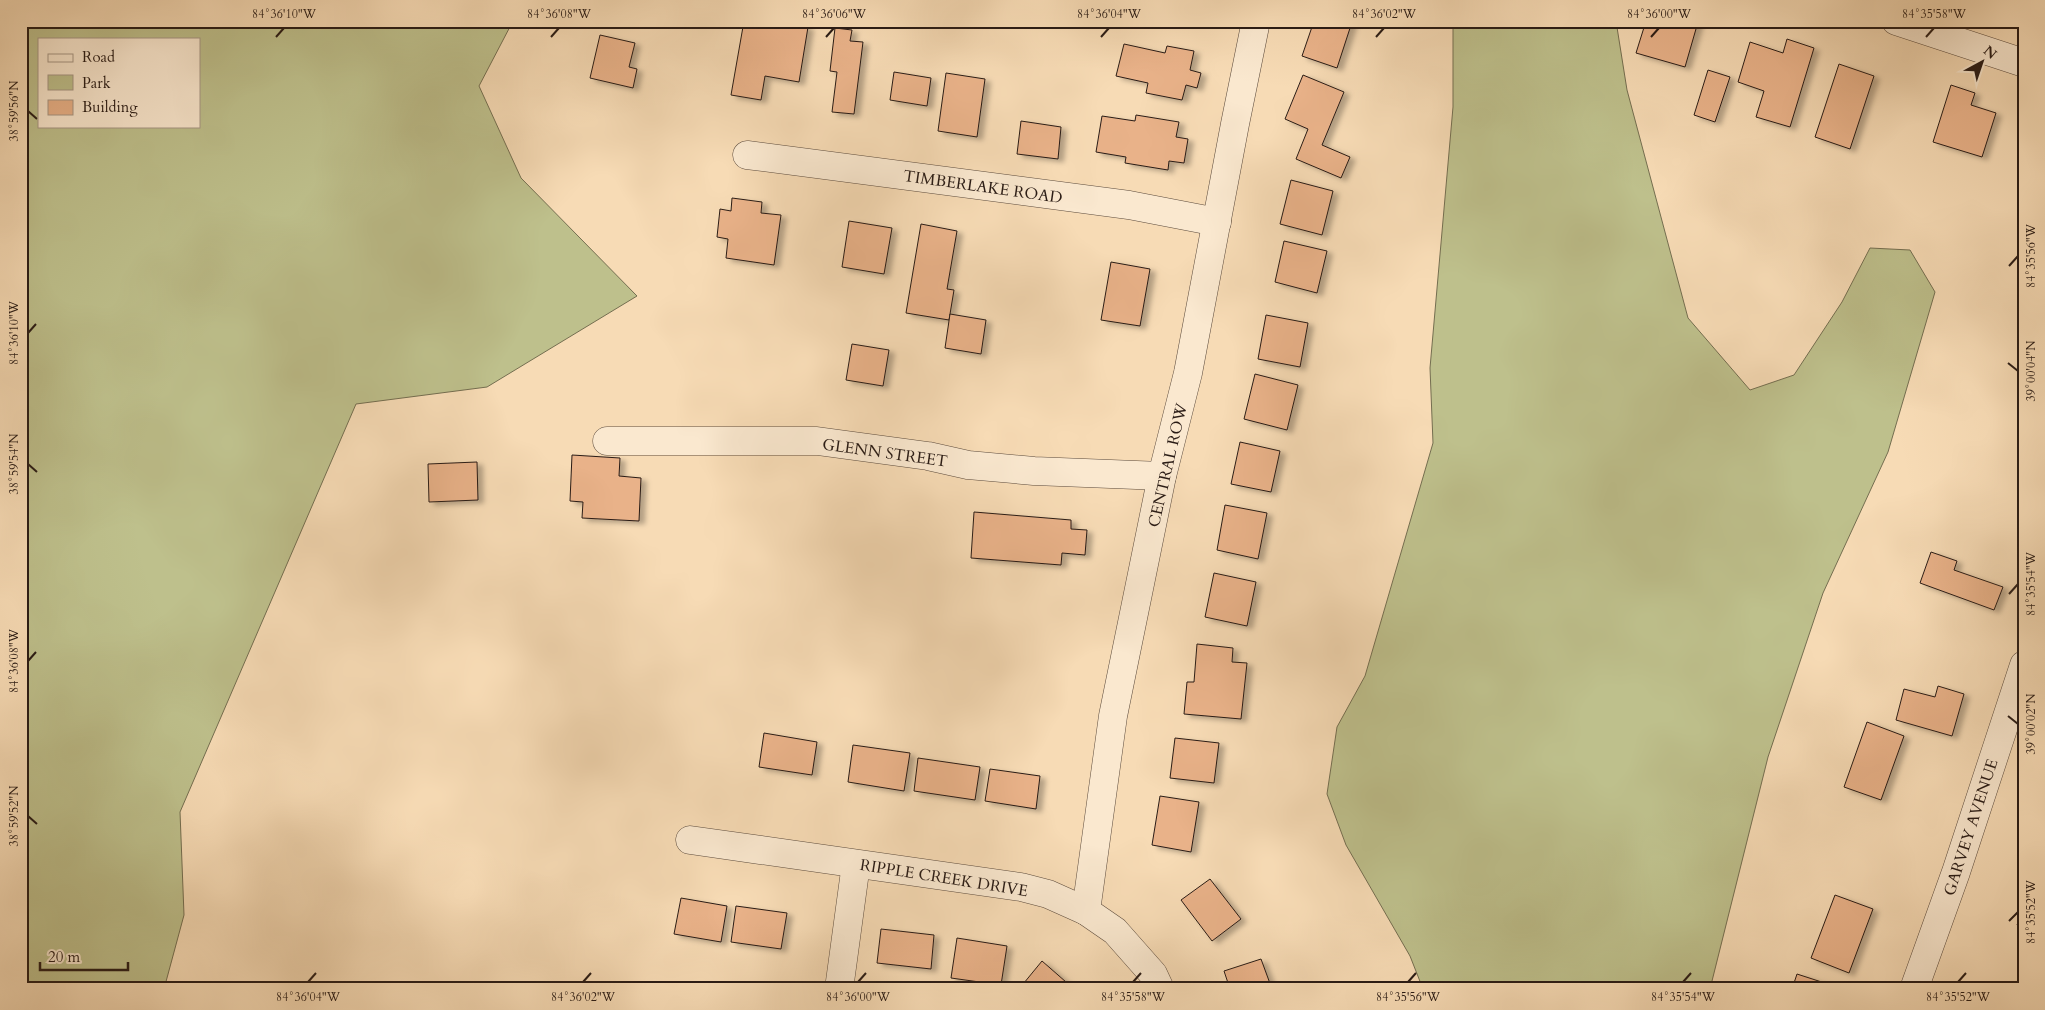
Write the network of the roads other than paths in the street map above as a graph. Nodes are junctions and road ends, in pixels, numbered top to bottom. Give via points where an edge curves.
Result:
1 (1256, 21) edge
2 (1896, 21) edge
3 (2024, 63) edge
4 (748, 155) dead end
5 (1217, 222) junction
6 (607, 441) dead end
7 (1162, 476) junction
8 (2024, 665) edge
9 (690, 840) dead end
10 (856, 864) junction
11 (1086, 911) junction
12 (838, 989) edge
13 (1160, 989) edge
14 (1914, 989) edge

1 - 5 street, CENTRAL ROW
2 - 3 street
4 - 5 street, TIMBERLAKE ROAD via 1129,205
5 - 7 street, CENTRAL ROW via 1188,373
6 - 7 street, GLENN STREET via 817,441 928,456 968,465
7 - 11 street, CENTRAL ROW via 1113,716
8 - 14 street, GARVEY AVENUE
9 - 10 street, RIPPLE CREEK DRIVE
10 - 11 street, RIPPLE CREEK DRIVE via 1021,887 1048,894
10 - 12 street
11 - 13 street, RIPPLE CREEK DRIVE via 1115,931 1153,974

